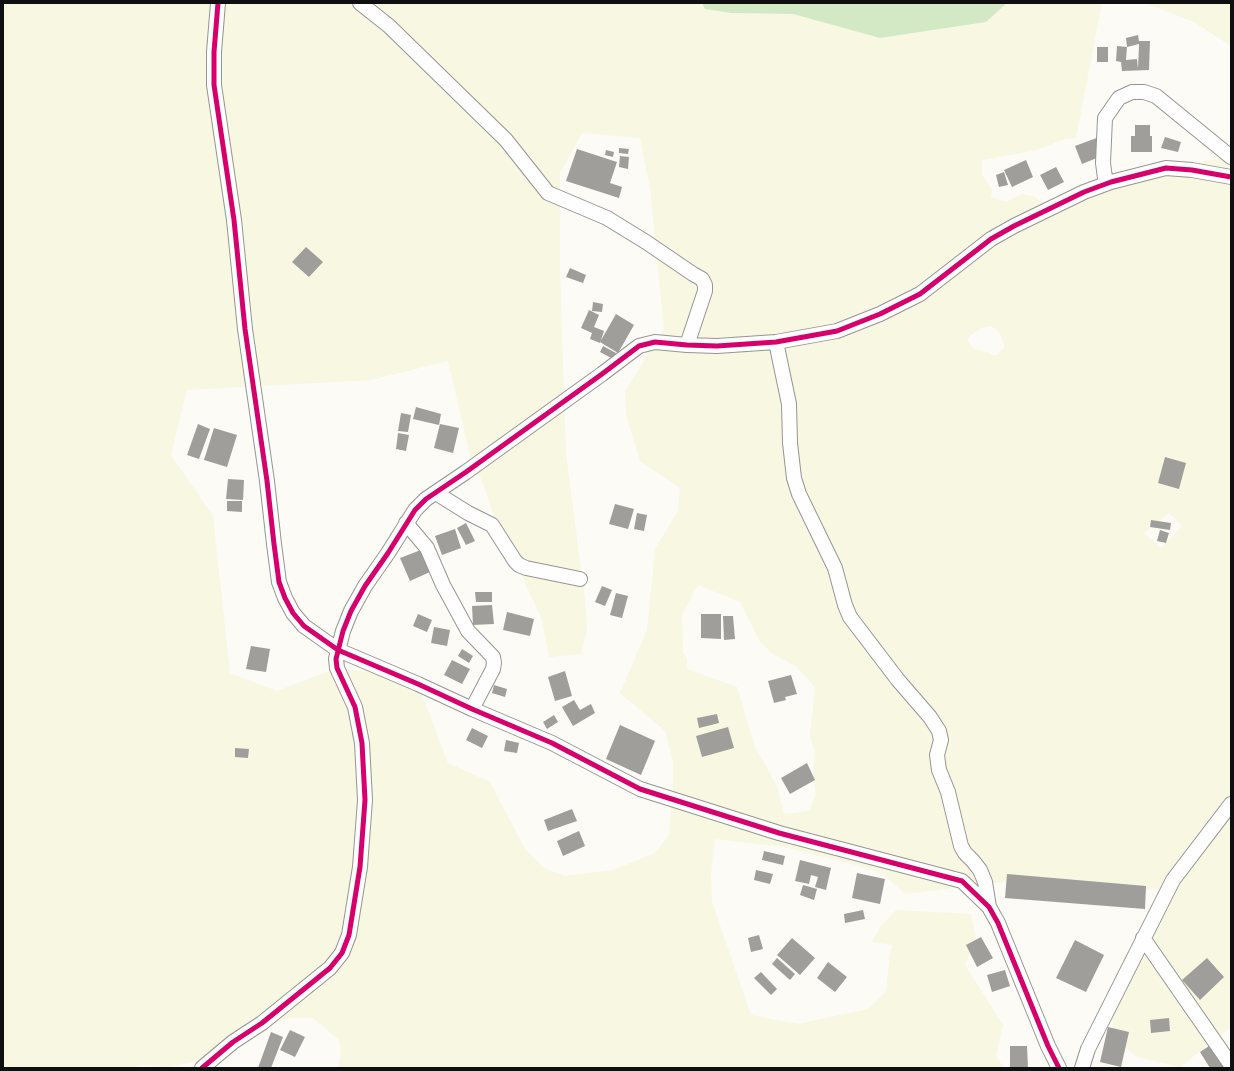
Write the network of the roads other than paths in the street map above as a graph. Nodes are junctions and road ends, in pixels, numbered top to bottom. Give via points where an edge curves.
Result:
1 (218, 3) edge
2 (360, 3) edge
3 (1231, 157) edge
4 (1231, 177) edge
5 (1111, 182) junction
6 (776, 342) junction
7 (687, 345) junction
8 (436, 492) junction
9 (406, 523) junction
10 (580, 579) dead end
11 (338, 650) junction
12 (472, 709) junction
13 (1231, 804) edge
14 (962, 881) junction
15 (985, 882) junction
16 (989, 907) junction
17 (1143, 938) junction
18 (1231, 1065) edge
19 (202, 1068) edge
20 (1059, 1068) edge
21 (1082, 1068) edge

1 - 11 street via 214,84 234,220 245,330 279,582 293,613 304,626
2 - 7 street via 389,26 506,140 548,193 607,218 702,279 705,291
3 - 5 street via 1156,96 1132,92 1119,98 1105,118 1103,164 1105,178
4 - 5 street via 1166,168
5 - 6 street via 1084,192 991,239 920,294 880,314 837,331
6 - 7 street via 717,346
6 - 15 street via 789,404 790,443 794,478 799,494 835,568 850,617 939,731 939,770 948,792 960,846 980,870
7 - 8 street via 655,342 639,346
8 - 9 street via 420,505
8 - 10 street via 492,525 519,565
9 - 11 street via 351,611
9 - 12 street via 427,548 464,626 493,657 493,669
11 - 12 street
11 - 19 street via 337,668 355,707 362,743 365,800 360,867 349,935 342,952 330,968
12 - 14 street via 552,743 640,789 779,833
13 - 17 street via 1173,880
14 - 15 street
14 - 16 street
15 - 16 street
16 - 20 street
17 - 18 street
17 - 21 street via 1088,1049

